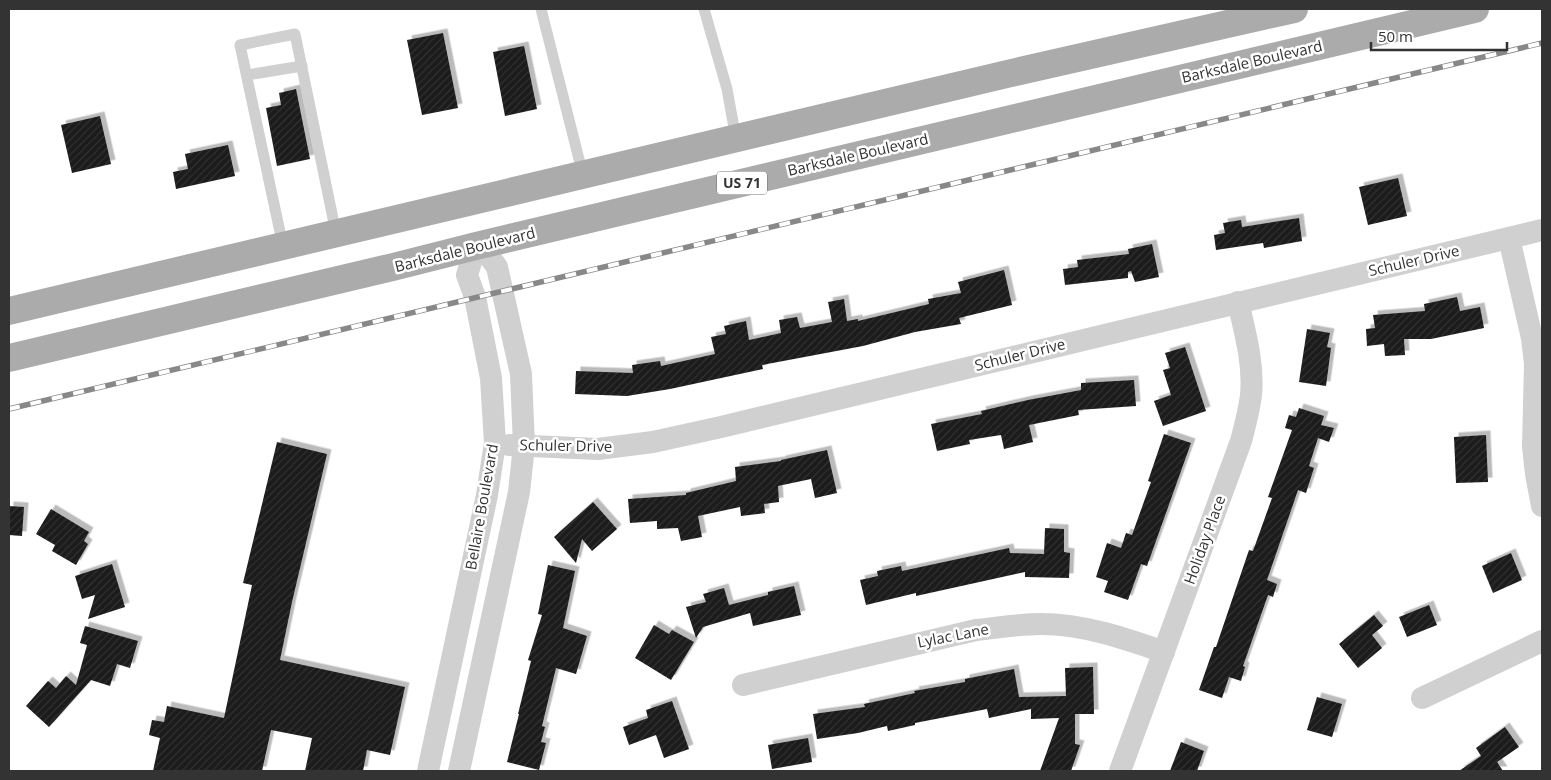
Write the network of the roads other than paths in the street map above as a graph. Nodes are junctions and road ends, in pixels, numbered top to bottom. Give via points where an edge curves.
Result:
1 (541, 9) edge
2 (704, 9) edge
3 (1294, 9) edge
4 (1463, 10) edge
5 (302, 66) junction
6 (247, 75) junction
7 (736, 139) junction
8 (583, 175) junction
9 (467, 203) junction
10 (1542, 230) edge
11 (336, 234) junction
12 (1509, 238) junction
13 (283, 246) junction
14 (476, 246) junction
15 (1238, 302) junction
16 (9, 312) edge
17 (9, 358) edge
18 (495, 444) junction
19 (524, 446) junction
20 (1542, 506) edge
21 (465, 598) junction
22 (494, 606) junction
23 (1542, 641) edge
24 (1164, 652) junction
25 (743, 685) dead end
26 (1422, 698) dead end
27 (442, 706) junction
28 (471, 713) junction
29 (428, 771) edge
30 (459, 771) edge
31 (1120, 771) edge

1 - 8 lane
2 - 7 lane via 728,89
3 - 7 main road
4 - 14 main road, Barksdale Boulevard / US 71
5 - 6 lane
5 - 6 lane via 295,34 240,45
5 - 11 lane
6 - 13 lane
7 - 8 main road
8 - 9 main road
9 - 11 main road
9 - 14 main road
10 - 12 street, Schuler Drive
11 - 13 main road
12 - 15 street, Schuler Drive
12 - 20 street via 1532,338 1535,364 1533,446
13 - 16 main road
14 - 17 main road, Barksdale Boulevard / US 71
14 - 18 street, Bellaire Boulevard via 467,275 475,298 491,378
14 - 19 street, Bellaire Boulevard via 489,256 499,275 521,374
15 - 19 street, Schuler Drive via 653,442 598,449
15 - 24 street, Holiday Place via 1251,370 1248,415
18 - 19 street, Schuler Drive
18 - 21 street, Bellaire Boulevard
19 - 22 street, Bellaire Boulevard via 519,492
21 - 22 street
21 - 27 street, Bellaire Boulevard
22 - 28 street, Bellaire Boulevard
23 - 26 street
24 - 25 street, Lylac Lane via 1065,625 1014,626 967,632
24 - 31 street, Holiday Place
27 - 28 street
27 - 29 street, Bellaire Boulevard
28 - 30 street, Bellaire Boulevard

